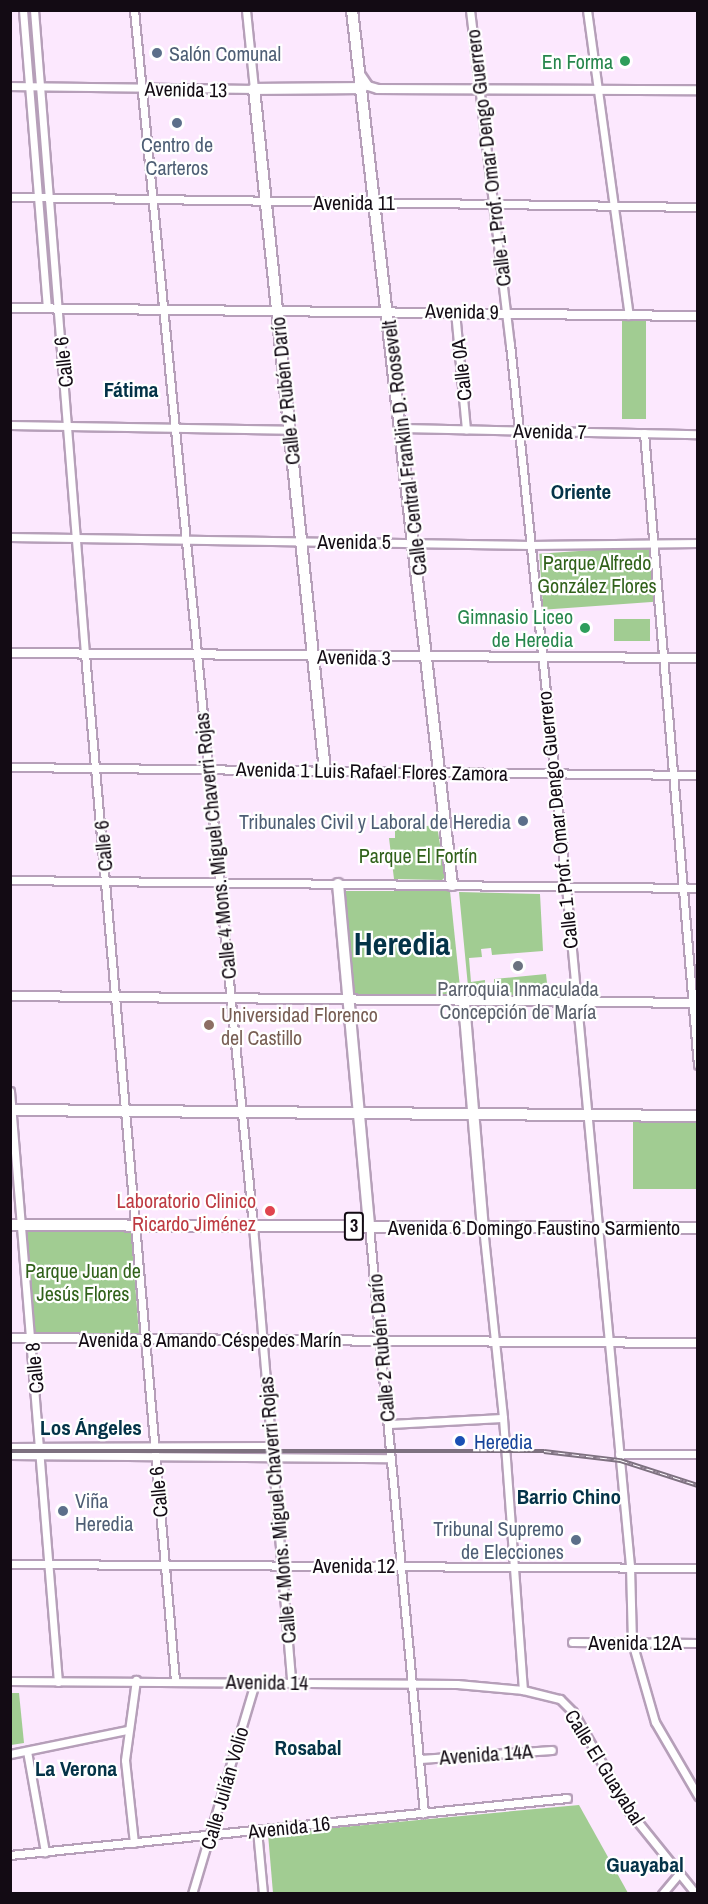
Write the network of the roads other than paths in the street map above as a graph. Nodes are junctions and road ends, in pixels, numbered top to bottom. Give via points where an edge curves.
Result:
1 (23, 10) edge
2 (34, 10) edge
3 (134, 10) edge
4 (246, 10) edge
5 (352, 10) edge
6 (470, 10) edge
7 (587, 10) edge
8 (360, 74) junction
9 (10, 86) edge
10 (30, 86) junction
11 (41, 86) junction
12 (141, 88) junction
13 (362, 88) junction
14 (481, 88) junction
15 (254, 89) junction
16 (378, 89) junction
17 (596, 89) junction
18 (698, 90) edge
19 (364, 101) junction
20 (10, 198) edge
21 (38, 198) junction
22 (50, 198) junction
23 (152, 200) junction
24 (266, 201) junction
25 (374, 202) junction
26 (495, 204) junction
27 (613, 206) junction
28 (698, 207) edge
29 (10, 308) edge
30 (47, 308) junction
31 (57, 308) junction
32 (162, 310) junction
33 (277, 310) junction
34 (387, 310) junction
35 (455, 311) junction
36 (506, 312) junction
37 (629, 315) junction
38 (698, 316) edge
39 (10, 425) edge
40 (70, 426) junction
41 (174, 427) junction
42 (402, 428) junction
43 (466, 429) junction
44 (290, 430) junction
45 (518, 430) junction
46 (644, 433) junction
47 (698, 434) edge
48 (10, 537) edge
49 (78, 538) junction
50 (301, 540) junction
51 (185, 541) junction
52 (416, 541) junction
53 (654, 543) junction
54 (698, 543) edge
55 (530, 545) junction
56 (10, 653) edge
57 (85, 654) junction
58 (196, 656) junction
59 (313, 657) junction
60 (428, 658) junction
61 (540, 658) junction
62 (664, 658) junction
63 (698, 658) edge
64 (10, 767) edge
65 (97, 768) junction
66 (207, 769) junction
67 (325, 771) junction
68 (440, 772) junction
69 (553, 773) junction
70 (676, 774) junction
71 (698, 774) edge
72 (10, 880) edge
73 (106, 881) junction
74 (218, 882) junction
75 (338, 884) junction
76 (452, 885) junction
77 (566, 886) junction
78 (685, 888) junction
79 (698, 888) edge
80 (10, 996) edge
81 (116, 999) junction
82 (230, 1000) junction
83 (348, 1002) junction
84 (464, 1003) junction
85 (695, 1003) edge
86 (575, 1004) junction
87 (698, 1065) edge
88 (10, 1091) edge
89 (11, 1110) edge
90 (126, 1110) junction
91 (241, 1113) junction
92 (358, 1115) junction
93 (474, 1116) junction
94 (698, 1116) edge
95 (585, 1117) junction
96 (16, 1225) edge
97 (138, 1225) junction
98 (253, 1226) junction
99 (369, 1227) junction
100 (483, 1227) junction
101 (597, 1228) junction
102 (698, 1228) edge
103 (10, 1338) edge
104 (31, 1338) junction
105 (146, 1338) junction
106 (262, 1339) junction
107 (381, 1341) junction
108 (496, 1341) junction
109 (608, 1342) junction
110 (698, 1343) edge
111 (503, 1418) junction
112 (389, 1424) junction
113 (271, 1446) junction
114 (10, 1447) edge
115 (153, 1447) junction
116 (40, 1451) junction
117 (619, 1454) junction
118 (698, 1454) edge
119 (10, 1455) edge
120 (154, 1456) junction
121 (272, 1456) junction
122 (391, 1458) junction
123 (10, 1564) edge
124 (50, 1564) junction
125 (164, 1564) junction
126 (281, 1565) junction
127 (402, 1565) junction
128 (513, 1566) junction
129 (630, 1566) junction
130 (698, 1568) edge
131 (572, 1642) dead end
132 (632, 1642) junction
133 (698, 1642) edge
134 (136, 1680) junction
135 (175, 1681) junction
136 (10, 1682) edge
137 (58, 1682) junction
138 (255, 1682) junction
139 (291, 1683) junction
140 (413, 1684) junction
141 (523, 1690) junction
142 (127, 1730) junction
143 (552, 1750) dead end
144 (27, 1751) junction
145 (10, 1754) edge
146 (420, 1759) junction
147 (698, 1796) edge
148 (567, 1798) dead end
149 (424, 1813) junction
150 (257, 1830) junction
151 (210, 1835) junction
152 (134, 1843) junction
153 (45, 1852) junction
154 (10, 1856) edge
155 (679, 1874) junction
156 (192, 1893) edge
157 (263, 1893) edge
158 (662, 1893) edge
159 (696, 1893) edge

1 - 10 street
2 - 11 street, Calle 6
3 - 12 street, Calle 4 Mons. Miguel Chaverri Rojas
4 - 15 street, Calle 2 Rubén Darío
5 - 8 main road, Calle Central Franklin D. Roosevelt
6 - 14 street, Calle 1 Prof. Omar Dengo Guerrero
7 - 17 street
8 - 13 main road, Calle Central Franklin D. Roosevelt
8 - 16 street via 368,86
9 - 10 street, Avenida 13
10 - 11 street, Avenida 13
10 - 21 street
11 - 12 street, Avenida 13
11 - 22 street, Calle 6
12 - 15 street, Avenida 13
12 - 23 street, Calle 4 Mons. Miguel Chaverri Rojas
13 - 15 main road, Avenida 13
13 - 19 main road, Calle Central Franklin D. Roosevelt
14 - 16 street
14 - 17 street
14 - 26 street, Calle 1 Prof. Omar Dengo Guerrero
15 - 24 main road, Calle 2 Rubén Darío
16 - 19 street via 368,93
17 - 18 street
17 - 27 street
19 - 25 main road, Calle Central Franklin D. Roosevelt
20 - 21 street, Avenida 11
21 - 22 street, Avenida 11
21 - 30 street
22 - 23 street, Avenida 11
22 - 31 street, Calle 6
23 - 24 street, Avenida 11
23 - 32 street, Calle 4 Mons. Miguel Chaverri Rojas
24 - 25 street, Avenida 11
24 - 33 main road, Calle 2 Rubén Darío
25 - 26 street, Avenida 11
25 - 34 main road, Calle Central Franklin D. Roosevelt
26 - 27 street, Avenida 11
26 - 36 street, Calle 1 Prof. Omar Dengo Guerrero
27 - 28 street, Avenida 11
27 - 37 street
29 - 30 street, Avenida 9
30 - 31 street, Avenida 9
31 - 32 street, Avenida 9
31 - 40 street, Calle 6
32 - 33 street, Avenida 9
32 - 41 street, Calle 4 Mons. Miguel Chaverri Rojas
33 - 34 street, Avenida 9
33 - 44 main road, Calle 2 Rubén Darío
34 - 35 street, Avenida 9
34 - 42 main road, Calle Central Franklin D. Roosevelt
35 - 36 street, Avenida 9
35 - 43 street, Calle 0A
36 - 37 street, Avenida 9
36 - 45 street, Calle 1 Prof. Omar Dengo Guerrero
37 - 38 street, Avenida 9
39 - 40 street
40 - 41 street
40 - 49 street, Calle 6
41 - 44 street
41 - 51 street, Calle 4 Mons. Miguel Chaverri Rojas
42 - 43 street, Avenida 7
42 - 52 main road, Calle Central Franklin D. Roosevelt
43 - 45 street, Avenida 7
44 - 50 main road, Calle 2 Rubén Darío
45 - 46 street, Avenida 7
45 - 55 street, Calle 1 Prof. Omar Dengo Guerrero
46 - 47 street, Avenida 7
46 - 53 street
48 - 49 street, Avenida 5
49 - 51 street, Avenida 5
49 - 57 street, Calle 6
50 - 51 street, Avenida 5
50 - 52 street, Avenida 5
50 - 59 main road, Calle 2 Rubén Darío
51 - 58 street, Calle 4 Mons. Miguel Chaverri Rojas
52 - 55 street, Avenida 5
52 - 60 main road, Calle Central Franklin D. Roosevelt
53 - 54 street, Avenida 5
53 - 55 street, Avenida 5
53 - 62 street
55 - 61 street, Calle 1 Prof. Omar Dengo Guerrero
56 - 57 street, Avenida 3
57 - 58 street, Avenida 3
57 - 65 street, Calle 6
58 - 59 street, Avenida 3
58 - 66 street, Calle 4 Mons. Miguel Chaverri Rojas
59 - 60 street, Avenida 3
59 - 67 main road, Calle 2 Rubén Darío
60 - 61 street, Avenida 3
60 - 68 main road, Calle Central Franklin D. Roosevelt
61 - 62 street, Avenida 3
61 - 69 street, Calle 1 Prof. Omar Dengo Guerrero
62 - 63 street, Avenida 3
62 - 70 street
64 - 65 street, Avenida 1 Luis Rafael Flores Zamora
65 - 66 street, Avenida 1 Luis Rafael Flores Zamora
65 - 73 street, Calle 6
66 - 67 street, Avenida 1 Luis Rafael Flores Zamora
66 - 74 street, Calle 4 Mons. Miguel Chaverri Rojas
67 - 68 street, Avenida 1 Luis Rafael Flores Zamora
68 - 69 street, Avenida 1 Luis Rafael Flores Zamora
68 - 76 main road, Calle Central Franklin D. Roosevelt
69 - 70 street, Avenida 1 Luis Rafael Flores Zamora
69 - 77 street, Calle 1 Prof. Omar Dengo Guerrero
70 - 71 street, Avenida 1 Luis Rafael Flores Zamora
70 - 78 street
72 - 73 street
73 - 74 street
73 - 81 street, Calle 6
74 - 75 street
74 - 82 street, Calle 4 Mons. Miguel Chaverri Rojas
75 - 76 street
75 - 83 main road, Calle 2 Rubén Darío
76 - 77 street
77 - 78 street
77 - 86 street, Calle 1 Prof. Omar Dengo Guerrero
78 - 79 street
78 - 85 street
80 - 81 street
81 - 82 street
81 - 90 street, Calle 6
82 - 83 street
82 - 91 street, Calle 4 Mons. Miguel Chaverri Rojas
83 - 84 street
83 - 92 main road, Calle 2 Rubén Darío
84 - 86 street
84 - 93 main road
85 - 86 street
85 - 87 street
86 - 95 street, Calle 1 Prof. Omar Dengo Guerrero
88 - 89 street, Calle 8
89 - 90 main road
89 - 96 street, Calle 8
90 - 91 main road
90 - 97 street, Calle 6
91 - 92 main road
91 - 98 street, Calle 4 Mons. Miguel Chaverri Rojas
92 - 93 main road
92 - 99 main road, Calle 2 Rubén Darío
93 - 95 main road
93 - 100 main road
94 - 95 main road
95 - 101 street, Calle 1 Prof. Omar Dengo Guerrero
96 - 97 main road, Avenida 6 Domingo Faustino Sarmiento / 3
96 - 104 street, Calle 8
97 - 98 main road, Avenida 6 Domingo Faustino Sarmiento / 3
97 - 105 street, Calle 6
98 - 99 main road, Avenida 6 Domingo Faustino Sarmiento / 3
98 - 106 street, Calle 4 Mons. Miguel Chaverri Rojas
99 - 100 main road, Avenida 6 Domingo Faustino Sarmiento / 3
99 - 107 street, Calle 2 Rubén Darío
100 - 101 main road, Avenida 6 Domingo Faustino Sarmiento / 3
100 - 108 street
101 - 102 main road, Avenida 6 Domingo Faustino Sarmiento / 3
101 - 109 street, Calle 1 Prof. Omar Dengo Guerrero
103 - 104 street, Avenida 8 Amando Céspedes Marín
104 - 105 street, Avenida 8 Amando Céspedes Marín
104 - 116 street, Calle 8
105 - 106 street, Avenida 8 Amando Céspedes Marín
105 - 115 street, Calle 6
106 - 107 street, Avenida 8 Amando Céspedes Marín
106 - 113 street, Calle 4 Mons. Miguel Chaverri Rojas
107 - 108 street, Avenida 8 Amando Céspedes Marín
107 - 112 street, Calle 2 Rubén Darío
108 - 109 street, Avenida 8 Amando Céspedes Marín
108 - 111 street
109 - 110 street, Avenida 8 Amando Céspedes Marín
109 - 117 street, Calle 1 Prof. Omar Dengo Guerrero
111 - 112 street
111 - 128 street
112 - 122 street, Calle 2 Rubén Darío
113 - 115 street
113 - 121 street, Calle 4 Mons. Miguel Chaverri Rojas
114 - 116 street
115 - 116 street
115 - 120 street, Calle 6
116 - 119 street
116 - 120 street
116 - 124 street, Calle 8
117 - 118 street
117 - 129 street, Calle 1 Prof. Omar Dengo Guerrero
120 - 121 street
120 - 125 street, Calle 6
121 - 122 street
121 - 126 street, Calle 4 Mons. Miguel Chaverri Rojas
122 - 127 street, Calle 2 Rubén Darío
123 - 124 street, Avenida 12
124 - 125 street, Avenida 12
124 - 137 street, Calle 8
125 - 126 street, Avenida 12
125 - 135 street, Calle 6
126 - 127 street, Avenida 12
126 - 139 street, Calle 4 Mons. Miguel Chaverri Rojas
127 - 128 street, Avenida 12
127 - 140 street, Calle 2 Rubén Darío
128 - 129 street, Avenida 12
128 - 141 street
129 - 130 street, Avenida 12
129 - 132 street, Calle 1 Prof. Omar Dengo Guerrero
131 - 132 street, Avenida 12A
132 - 133 street, Avenida 12A
132 - 147 street, Calle 1 Prof. Omar Dengo Guerrero via 655,1722
134 - 135 street, Avenida 14
134 - 137 street, Avenida 14
134 - 142 street
135 - 138 street, Avenida 14
136 - 137 street, Avenida 14
138 - 139 street, Avenida 14
138 - 151 street, Calle Julián Volio
139 - 140 street, Avenida 14
140 - 141 street, Avenida 14
140 - 146 street, Calle 2 Rubén Darío
141 - 155 street, Calle El Guayabal via 560,1699 573,1712 614,1788
142 - 144 street
142 - 152 street via 125,1760
143 - 146 street, Avenida 14A
144 - 145 street
144 - 153 street
146 - 149 street, Calle 2 Rubén Darío
148 - 149 street, Avenida 16
149 - 150 street, Avenida 16
150 - 151 street, Avenida 16
150 - 157 street
151 - 152 street, Avenida 16
151 - 156 street, Calle Julián Volio
152 - 153 street, Avenida 16
153 - 154 street, Avenida 16
155 - 158 street
155 - 159 street, Calle El Guayabal

